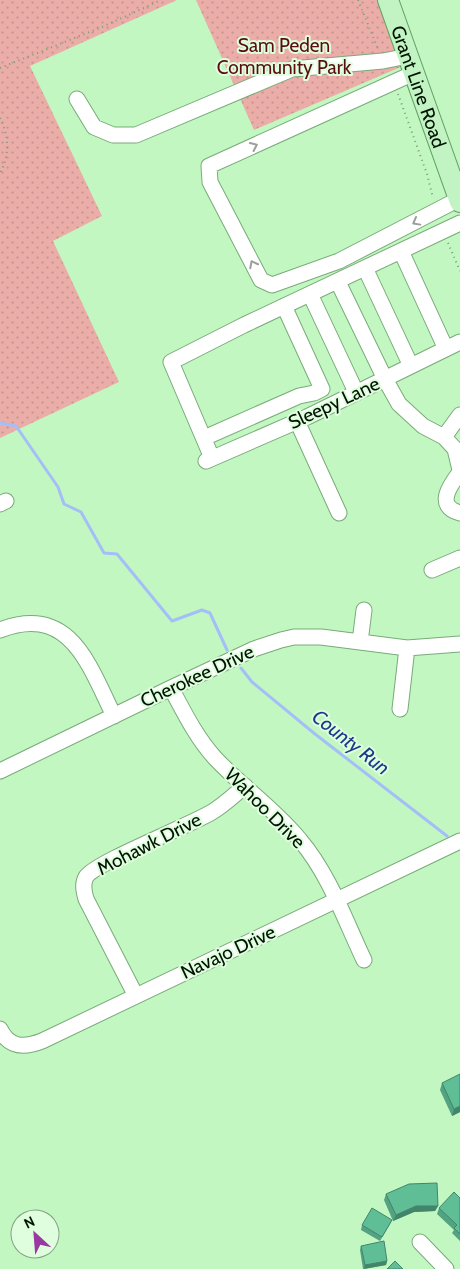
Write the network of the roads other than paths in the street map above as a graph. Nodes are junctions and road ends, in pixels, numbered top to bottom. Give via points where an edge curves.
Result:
1 (388, 0) edge
2 (411, 64) junction
3 (78, 99) dead end
4 (460, 201) edge
5 (460, 223) edge
6 (401, 251) junction
7 (366, 268) junction
8 (338, 282) junction
9 (310, 294) junction
10 (284, 306) junction
11 (455, 347) edge
12 (410, 366) junction
13 (384, 379) junction
14 (356, 392) junction
15 (460, 415) edge
16 (297, 421) junction
17 (444, 437) junction
18 (204, 438) junction
19 (460, 471) edge
20 (339, 513) dead end
21 (460, 514) edge
22 (460, 558) edge
23 (432, 570) dead end
24 (364, 610) dead end
25 (0, 630) edge
26 (360, 642) junction
27 (460, 644) edge
28 (407, 648) junction
29 (171, 688) junction
30 (400, 709) dead end
31 (114, 716) junction
32 (0, 771) edge
33 (245, 786) junction
34 (460, 841) edge
35 (335, 900) junction
36 (364, 960) dead end
37 (136, 996) junction
38 (0, 1029) edge
39 (420, 1242) dead end
40 (446, 1269) edge

1 - 2 main road, Grant Line Road
2 - 3 street via 383,61 292,69 136,135 113,135 94,127
2 - 4 main road, Grant Line Road
4 -> 2 street via 436,210 339,261 272,285 261,280 210,182 209,166 393,82
5 - 6 street
6 - 7 street
6 - 11 street
7 - 8 street
7 - 12 street
8 - 9 street
8 - 13 street
9 - 10 street
9 - 14 street
10 - 18 street via 171,362
10 - 18 street via 322,388
11 - 12 street, Sleepy Lane
12 - 13 street, Sleepy Lane
13 - 14 street, Sleepy Lane
13 - 17 street via 399,404 424,426
14 - 16 street, Sleepy Lane
15 - 17 street
16 - 18 street, Sleepy Lane via 209,460
16 - 20 street
17 - 19 street via 455,449
19 - 21 street via 446,493 447,502
22 - 23 street
24 - 26 street
25 - 31 street via 30,623 52,626 62,632 77,646
26 - 28 street, Cherokee Drive
26 - 29 street, Cherokee Drive via 314,637 281,640 254,649
27 - 28 street, Cherokee Drive
28 - 30 street
29 - 31 street, Cherokee Drive
29 - 33 street, Wahoo Drive via 214,757
31 - 32 street, Cherokee Drive
33 - 35 street, Wahoo Drive via 272,809 300,840
33 - 37 street, Mohawk Drive via 212,812 122,855 90,872 86,878 86,899
34 - 35 street, Navajo Drive
35 - 36 street, Wahoo Drive
35 - 37 street, Navajo Drive
37 - 38 street, Navajo Drive via 33,1044 16,1046
39 - 40 street

